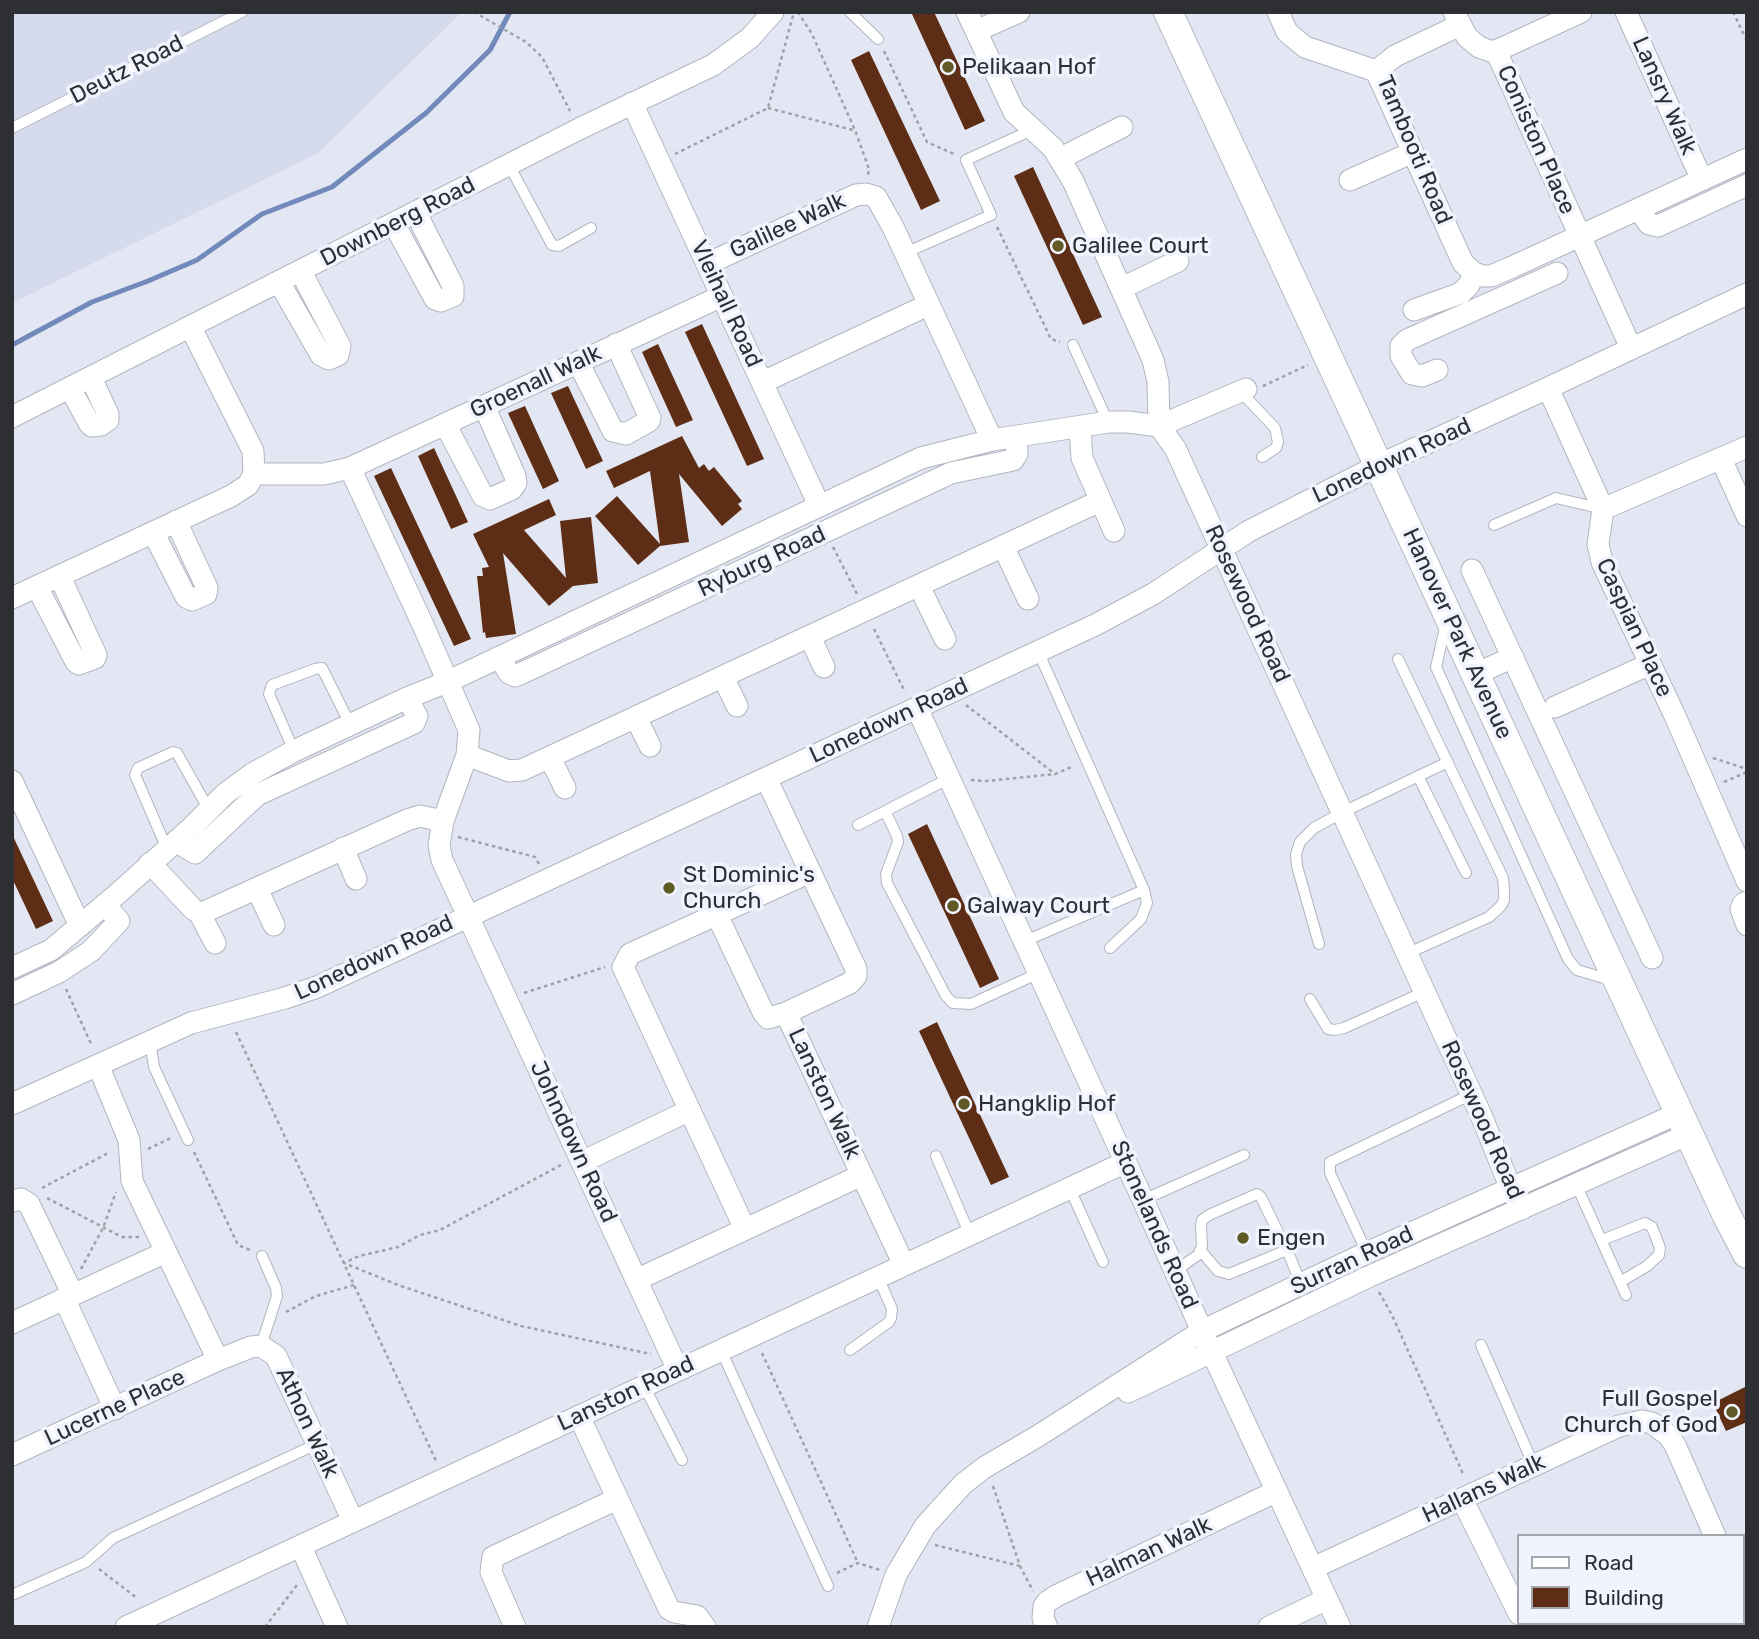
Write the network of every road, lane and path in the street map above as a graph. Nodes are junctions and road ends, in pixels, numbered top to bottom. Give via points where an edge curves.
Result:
1 (242, 12) edge
2 (773, 12) edge
3 (796, 12) edge
4 (850, 12) edge
5 (1018, 12) edge
6 (1168, 12) edge
7 (1278, 12) edge
8 (1581, 12) edge
9 (1626, 12) edge
10 (1733, 12) edge
11 (476, 13) edge
12 (1457, 18) edge
13 (971, 22) edge
14 (878, 39) joint
15 (1747, 41) edge
16 (1496, 51) junction
17 (1376, 71) junction
18 (632, 103) junction
19 (768, 108) junction
20 (571, 115) dead end
21 (1122, 127) dead end
22 (12, 128) edge
23 (855, 130) junction
24 (1034, 130) junction
25 (1411, 153) junction
26 (1061, 158) junction
27 (1747, 159) edge
28 (966, 160) junction
29 (661, 162) junction
30 (509, 165) junction
31 (1350, 180) dead end
32 (1702, 180) junction
33 (1747, 184) edge
34 (866, 194) junction
35 (1639, 210) junction
36 (416, 213) junction
37 (991, 215) junction
38 (394, 224) junction
39 (591, 228) dead end
40 (1579, 237) junction
41 (905, 253) junction
42 (1178, 261) dead end
43 (707, 264) junction
44 (1510, 268) junction
45 (301, 272) junction
46 (1474, 273) junction
47 (1557, 273) dead end
48 (279, 282) junction
49 (1122, 288) junction
50 (1520, 290) junction
51 (1747, 294) edge
52 (722, 296) junction
53 (928, 305) junction
54 (1414, 310) dead end
55 (191, 328) junction
56 (616, 344) junction
57 (1073, 345) joint
58 (1631, 348) junction
59 (578, 362) junction
60 (1311, 364) dead end
61 (1437, 370) dead end
62 (91, 378) junction
63 (763, 382) junction
64 (71, 388) junction
65 (1548, 388) junction
66 (1247, 390) junction
67 (484, 406) junction
68 (12, 417) edge
69 (1108, 422) junction
70 (444, 424) junction
71 (1160, 426) junction
72 (1080, 428) junction
73 (1016, 437) junction
74 (992, 440) junction
75 (1747, 447) edge
76 (1262, 457) dead end
77 (1721, 459) junction
78 (1378, 465) junction
79 (350, 468) junction
80 (254, 474) junction
81 (1100, 501) junction
82 (819, 505) junction
83 (1603, 509) junction
84 (1747, 516) edge
85 (176, 521) junction
86 (1494, 525) dead end
87 (1114, 531) dead end
88 (153, 532) junction
89 (1003, 546) junction
90 (1221, 549) junction
91 (1472, 570) dead end
92 (60, 577) junction
93 (919, 586) junction
94 (37, 587) junction
95 (12, 597) edge
96 (1028, 599) dead end
97 (1449, 615) junction
98 (810, 637) junction
99 (945, 639) dead end
100 (1038, 651) junction
101 (499, 657) junction
102 (1513, 657) junction
103 (1398, 659) dead end
104 (1650, 664) junction
105 (824, 667) dead end
106 (1476, 674) junction
107 (723, 677) junction
108 (447, 682) junction
109 (950, 693) junction
110 (408, 698) junction
111 (737, 706) dead end
112 (1555, 707) dead end
113 (917, 708) junction
114 (636, 718) junction
115 (350, 724) junction
116 (650, 746) dead end
117 (294, 751) junction
118 (467, 755) junction
119 (1693, 757) junction
120 (550, 758) junction
121 (1087, 761) junction
122 (1448, 762) junction
123 (1747, 771) edge
124 (1055, 774) junction
125 (1418, 776) junction
126 (766, 778) junction
127 (950, 778) junction
128 (12, 781) edge
129 (565, 789) dead end
130 (1706, 790) junction
131 (209, 810) junction
132 (885, 811) junction
133 (1343, 812) junction
134 (443, 821) junction
135 (858, 825) dead end
136 (171, 845) junction
137 (439, 845) junction
138 (343, 848) junction
139 (150, 863) junction
140 (810, 872) junction
141 (1466, 873) dead end
142 (356, 879) dead end
143 (546, 879) junction
144 (1747, 881) edge
145 (257, 889) junction
146 (1144, 890) junction
147 (1747, 902) edge
148 (105, 904) junction
149 (200, 914) junction
150 (468, 915) junction
151 (718, 915) junction
152 (274, 925) dead end
153 (1747, 925) edge
154 (80, 926) junction
155 (1025, 941) junction
156 (215, 943) dead end
157 (1319, 944) dead end
158 (1110, 948) dead end
159 (1406, 954) junction
160 (1652, 957) dead end
161 (624, 961) junction
162 (12, 968) edge
163 (59, 972) junction
164 (1040, 973) junction
165 (1619, 983) junction
166 (1424, 992) junction
167 (12, 994) edge
168 (506, 999) junction
169 (1310, 999) dead end
170 (226, 1013) junction
171 (786, 1013) junction
172 (149, 1040) junction
173 (98, 1065) junction
174 (1472, 1094) junction
175 (12, 1104) edge
176 (690, 1110) junction
177 (1684, 1123) junction
178 (187, 1136) junction
179 (1244, 1154) dead end
180 (936, 1156) dead end
181 (129, 1158) junction
182 (580, 1158) junction
183 (1126, 1162) junction
184 (862, 1175) junction
185 (1576, 1184) junction
186 (1070, 1188) junction
187 (1511, 1189) junction
188 (25, 1199) edge
189 (1143, 1200) junction
190 (1522, 1209) junction
191 (103, 1228) junction
192 (745, 1229) junction
193 (156, 1231) junction
194 (970, 1235) junction
195 (1602, 1240) junction
196 (1287, 1250) junction
197 (1201, 1251) junction
198 (166, 1252) junction
199 (1367, 1253) junction
200 (1747, 1254) edge
201 (262, 1256) joint
202 (1103, 1262) dead end
203 (344, 1263) junction
204 (904, 1265) junction
205 (1175, 1271) junction
206 (1377, 1273) junction
207 (878, 1278) junction
208 (636, 1280) junction
209 (1620, 1282) junction
210 (1301, 1284) junction
211 (354, 1285) junction
212 (68, 1292) junction
213 (1626, 1295) dead end
214 (272, 1318) junction
215 (12, 1323) edge
216 (1202, 1332) junction
217 (753, 1335) junction
218 (1480, 1345) dead end
219 (261, 1346) junction
220 (721, 1350) junction
221 (850, 1350) dead end
222 (1212, 1352) junction
223 (218, 1360) junction
224 (678, 1370) junction
225 (644, 1386) junction
226 (116, 1409) junction
227 (579, 1416) junction
228 (1038, 1436) junction
229 (317, 1444) junction
230 (12, 1455) edge
231 (682, 1460) dead end
232 (1534, 1466) junction
233 (985, 1467) junction
234 (445, 1478) junction
235 (1277, 1491) junction
236 (1467, 1497) junction
237 (617, 1499) junction
238 (353, 1521) junction
239 (1707, 1533) edge
240 (301, 1547) junction
241 (909, 1550) junction
242 (88, 1560) junction
243 (858, 1563) junction
244 (1020, 1566) junction
245 (1313, 1568) junction
246 (311, 1570) junction
247 (896, 1575) junction
248 (826, 1582) joint
249 (12, 1595) edge
250 (1327, 1599) junction
251 (156, 1613) junction
252 (1518, 1614) edge
253 (1046, 1616) edge
254 (126, 1627) edge
255 (185, 1627) edge
256 (265, 1627) edge
257 (337, 1627) edge
258 (515, 1627) edge
259 (705, 1627) edge
260 (878, 1627) edge
261 (1269, 1627) edge
262 (1340, 1627) edge

1 - 22 lane, Deutz Road
2 - 18 street, Downberg Road via 724,58
3 - 19 path
3 - 23 path via 812,34
4 - 14 lane
5 - 13 street
6 - 78 street, Hanover Park Avenue
7 - 17 street via 1287,32 1305,47
8 - 16 street, Coniston Place
9 - 32 street, Lansry Walk
10 - 15 path
11 - 20 path via 526,42 542,57
12 - 16 street via 1467,37 1484,50
12 - 17 street, Tambooti Road
13 - 24 street, Rosewood Road via 1014,111
14 - 28 path via 927,142
16 - 40 street, Coniston Place
17 - 25 street, Tambooti Road
18 - 29 street, Vleihall Road
18 - 30 street, Downberg Road
19 - 23 path
19 - 29 path
21 - 26 street
23 - 34 path via 869,169
24 - 26 street, Rosewood Road
24 - 28 lane
25 - 31 street
25 - 46 street, Tambooti Road via 1463,263
26 - 49 street, Rosewood Road
27 - 32 street
28 - 37 lane
29 - 43 street, Vleihall Road
30 - 36 street, Downberg Road
30 - 39 lane via 552,245 559,246
32 - 35 street
33 - 35 street via 1658,226 1649,224
34 - 41 street, Galilee Walk via 882,204
34 - 43 street, Galilee Walk via 839,201
35 - 40 street
36 - 38 street, Downberg Road
36 - 38 street via 453,286 453,296 435,299
37 - 41 lane
37 - 57 path via 1051,339
38 - 45 street, Downberg Road
40 - 44 street
40 - 58 street, Coniston Place
41 - 53 street, Galilee Walk
42 - 49 street
43 - 52 street, Vleihall Road
44 - 46 street via 1491,276
44 - 50 street
45 - 48 street, Downberg Road
45 - 48 street via 340,346 338,355 329,359 321,355
46 - 54 street via 1461,293
47 - 50 street
48 - 55 street, Downberg Road
49 - 71 street, Rosewood Road via 1153,360
50 - 61 street via 1401,346 1401,356 1412,374 1422,376
51 - 58 street, Lonedown Road
52 - 56 street, Groenall Walk
52 - 63 street, Vleihall Road
53 - 63 street
53 - 74 street, Galilee Walk
55 - 62 street, Downberg Road
55 - 80 street via 253,451
56 - 59 street, Groenall Walk
56 - 59 street via 650,418 626,434 614,430
57 - 69 lane
58 - 65 street, Lonedown Road
59 - 67 street, Groenall Walk
60 - 66 path
62 - 64 street, Downberg Road
62 - 64 street via 108,414 101,425 89,423
63 - 82 street, Vleihall Road
64 - 68 street, Downberg Road
65 - 78 street, Lonedown Road
65 - 83 street
66 - 71 street
66 - 76 lane via 1275,428 1276,448
67 - 70 street, Groenall Walk
67 - 70 street via 515,476 513,489 490,499 483,496
69 - 71 street, Ryburg Road
69 - 72 street, Ryburg Road
70 - 79 street, Groenall Walk
71 - 90 street, Rosewood Road via 1175,448
72 - 73 street, Ryburg Road
72 - 81 street via 1082,458
73 - 74 street, Ryburg Road
73 - 101 street, Ryburg Road via 1013,460 951,473 515,676
74 - 82 street, Ryburg Road via 921,458
75 - 77 street
77 - 83 street
77 - 84 street
78 - 90 street, Lonedown Road
78 - 97 street, Hanover Park Avenue
79 - 80 street, Groenall Walk via 324,474
79 - 108 street
80 - 85 street via 240,492
81 - 87 street
81 - 89 street
82 - 101 street, Ryburg Road
83 - 86 lane via 1556,498
83 - 104 street, Caspian Place via 1599,555
85 - 88 street
85 - 88 street via 206,594 192,600 186,597
88 - 92 street
89 - 93 street
89 - 96 street
90 - 100 street, Lonedown Road via 1153,594
90 - 133 street, Rosewood Road
91 - 102 street
92 - 94 street
92 - 94 street via 95,658 76,662
93 - 98 street
93 - 99 street
94 - 95 street
97 - 106 street, Hanover Park Avenue
97 - 165 lane via 1436,667 1568,959 1577,970
98 - 105 street
98 - 107 street
100 - 109 street, Lonedown Road
100 - 121 lane
101 - 108 street, Ryburg Road
102 - 106 street
102 - 160 street
103 - 122 lane
104 - 112 street
104 - 119 street, Caspian Place
106 - 165 street, Hanover Park Avenue
107 - 111 street
107 - 114 street
108 - 110 street, Ryburg Road
108 - 118 street via 469,730
109 - 113 street, Lonedown Road
109 - 124 path
110 - 115 street, Ryburg Road
110 - 136 street via 417,716 414,723 257,795 195,853
113 - 126 street, Lonedown Road
113 - 127 street, Stonelands Road
114 - 116 street
114 - 120 street
115 - 117 street, Ryburg Road
115 - 117 lane via 321,668 272,685 269,694
117 - 131 street, Ryburg Road via 251,774
118 - 120 street via 509,771
118 - 134 street
119 - 123 path via 1701,754
119 - 130 street, Caspian Place
120 - 129 street
121 - 124 path
121 - 146 lane
122 - 125 lane
122 - 159 lane via 1503,878 1504,900 1484,920
123 - 130 path
124 - 127 path via 987,781
125 - 133 lane
125 - 141 lane
126 - 140 street, Lanston Walk
126 - 143 street, Lonedown Road
127 - 132 lane
127 - 155 street, Stonelands Road
128 - 154 street
130 - 144 street, Caspian Place
131 - 136 street, Ryburg Road
131 - 136 lane via 177,753 138,768 135,775
132 - 135 lane
132 - 164 lane via 898,842 887,883 946,996 953,1003 971,1004
133 - 157 lane via 1307,833 1296,854
133 - 159 street, Rosewood Road
134 - 137 street
134 - 138 street via 412,818
136 - 139 street, Ryburg Road
137 - 143 path via 457,837 535,857
137 - 150 street, Johndown Road
138 - 142 street
138 - 145 street
139 - 148 street, Ryburg Road
139 - 149 street
140 - 151 street
140 - 171 street, Lanston Walk via 858,972 850,983
143 - 150 street, Lonedown Road
145 - 149 street
145 - 152 street
146 - 155 lane
146 - 158 lane via 1147,903 1141,919
147 - 153 street via 1741,909
148 - 154 street, Ryburg Road
148 - 163 street via 120,919 118,924 91,951
149 - 156 street
150 - 168 street, Johndown Road
150 - 170 street, Lonedown Road via 317,987
151 - 161 street via 630,954
151 - 171 street, Lanston Walk via 765,1015 771,1018
154 - 162 street, Ryburg Road via 51,950
155 - 164 street, Stonelands Road
159 - 166 street, Rosewood Road
161 - 168 path
161 - 176 street via 625,976
163 - 167 street
163 - 173 path
164 - 183 street, Stonelands Road
165 - 177 street, Hanover Park Avenue
166 - 169 lane via 1335,1030 1328,1029
166 - 174 street, Rosewood Road
168 - 182 street, Johndown Road
170 - 172 street, Lonedown Road
170 - 203 path
171 - 184 street, Lanston Walk
172 - 173 street, Lonedown Road
172 - 178 lane via 154,1067
173 - 175 street, Lonedown Road
173 - 181 street
174 - 187 street, Rosewood Road
174 - 199 lane via 1330,1162 1330,1173
176 - 182 street
176 - 192 street
177 - 185 street, Surran Road
177 - 187 street, Surran Road
177 - 200 street, Hanover Park Avenue
178 - 181 path
178 - 201 path via 238,1245
179 - 189 lane
180 - 194 lane
181 - 188 path via 117,1149
181 - 191 path
181 - 193 street
182 - 203 path via 440,1230
182 - 208 street, Johndown Road
183 - 186 street, Lanston Road
183 - 189 street, Stonelands Road
184 - 192 street, Lanston Walk
184 - 204 street, Lanston Walk
185 - 190 street, Surran Road
185 - 195 lane
186 - 194 street, Lanston Road
186 - 202 lane
187 - 190 street, Rosewood Road
187 - 199 street, Surran Road
188 - 191 path
188 - 212 street
189 - 205 street, Stonelands Road
190 - 206 street, Surran Road
191 - 193 path via 122,1237
191 - 212 path
192 - 208 street, Lanston Walk
193 - 198 street
194 - 204 street, Lanston Road
195 - 209 lane
195 - 209 lane via 1645,1223 1652,1227 1660,1255
196 - 197 lane via 1229,1274 1218,1271
196 - 197 lane via 1261,1197 1254,1194 1202,1220
196 - 210 lane
197 - 205 lane
198 - 212 street
198 - 223 street
199 - 206 lane
199 - 210 street, Surran Road
201 - 214 lane via 276,1288
203 - 211 path
203 - 224 path via 521,1326 650,1353
204 - 207 street, Lanston Road
205 - 216 street, Stonelands Road
206 - 222 street, Surran Road
206 - 236 path
207 - 217 street, Lanston Road
207 - 221 lane via 892,1309 891,1318
208 - 224 street, Johndown Road
209 - 213 lane
210 - 216 street, Surran Road
211 - 214 path via 316,1296
211 - 234 path
212 - 215 street
212 - 226 street
214 - 219 lane
216 - 222 street, Stonelands Road
216 - 228 street, Surran Road
217 - 220 street, Lanston Road
217 - 243 path
218 - 232 lane
219 - 223 street, Athon Walk
219 - 229 street, Athon Walk via 276,1356 284,1370
220 - 224 street, Lanston Road
220 - 248 lane
222 - 228 street, Surran Road
222 - 235 street, Stonelands Road
223 - 226 street, Lucerne Place
224 - 225 street, Lanston Road
225 - 227 street, Lanston Road
225 - 231 lane
226 - 230 street, Lucerne Place
227 - 234 street, Lanston Road
227 - 237 street
228 - 233 street, Surran Road
229 - 238 street, Athon Walk
229 - 242 lane via 113,1538
232 - 236 street, Hallans Walk
232 - 239 street, Hallans Walk via 1619,1426 1652,1423 1675,1445
233 - 241 street, Surran Road via 943,1504
233 - 244 path
234 - 238 street, Lanston Road
235 - 245 street, Stonelands Road
235 - 253 street, Halman Walk via 1056,1596 1047,1602
236 - 245 street, Hallans Walk
236 - 252 street
237 - 258 street via 492,1557 491,1572
237 - 259 street via 670,1610 697,1616
238 - 240 street, Lanston Road
240 - 246 street
240 - 251 street, Lanston Road
241 - 244 path via 931,1544
241 - 247 street, Surran Road
242 - 249 lane
242 - 251 path
243 - 247 path
243 - 248 path
244 - 253 path
245 - 250 street, Stonelands Road
246 - 256 path
246 - 257 street
247 - 260 street, Surran Road
250 - 261 street
250 - 262 street, Stonelands Road
251 - 254 street, Lanston Road
251 - 255 path via 166,1624

